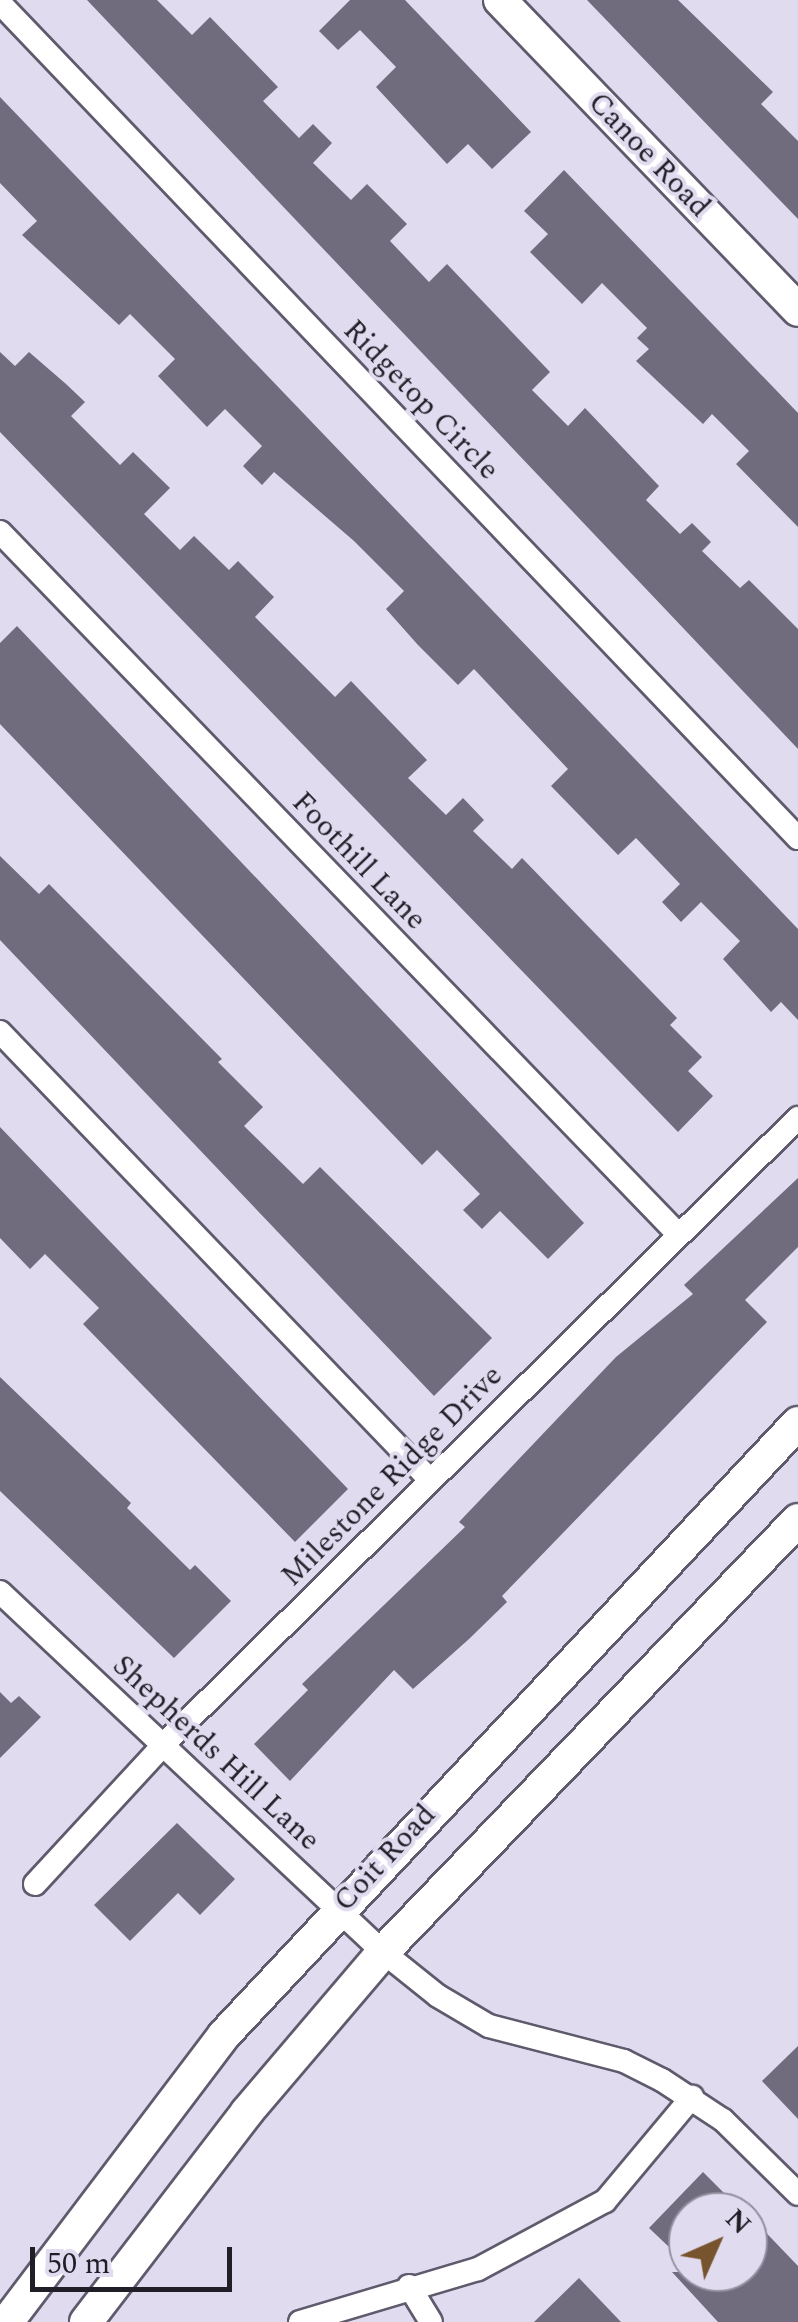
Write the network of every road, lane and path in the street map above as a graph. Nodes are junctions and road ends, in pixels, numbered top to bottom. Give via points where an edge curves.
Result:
1 (500, 0) edge
2 (0, 3) edge
3 (798, 310) edge
4 (0, 532) edge
5 (798, 838) edge
6 (0, 1032) edge
7 (798, 1118) edge
8 (676, 1232) junction
9 (798, 1422) edge
10 (430, 1480) junction
11 (798, 1520) edge
12 (0, 1592) edge
13 (164, 1744) junction
14 (35, 1884) dead end
15 (336, 1909) junction
16 (382, 1952) junction
17 (692, 2097) junction
18 (798, 2194) edge
19 (409, 2286) junction
20 (6, 2322) edge
21 (86, 2322) edge
22 (300, 2322) edge
23 (431, 2322) edge

1 - 3 main road, Canoe Road
2 - 5 street, Ridgetop Circle
4 - 8 street, Foothill Lane
6 - 10 street
7 - 8 street, Milestone Ridge Drive
8 - 10 street, Milestone Ridge Drive
9 - 15 main road, Coit Road
10 - 13 street, Milestone Ridge Drive
11 - 16 main road, Coit Road
12 - 13 street, Shepherds Hill Lane
13 - 14 street, Milestone Ridge Drive
13 - 15 street, Shepherds Hill Lane
15 - 16 street, Shepherds Hill Lane
15 - 20 main road, Coit Road via 212,2050
16 - 17 street, Shepherds Hill Lane via 489,2026 624,2061
16 - 21 main road, Coit Road via 247,2112
17 - 18 street, Shepherds Hill Lane
17 - 19 street via 605,2201 478,2268
19 - 22 street
19 - 23 street

